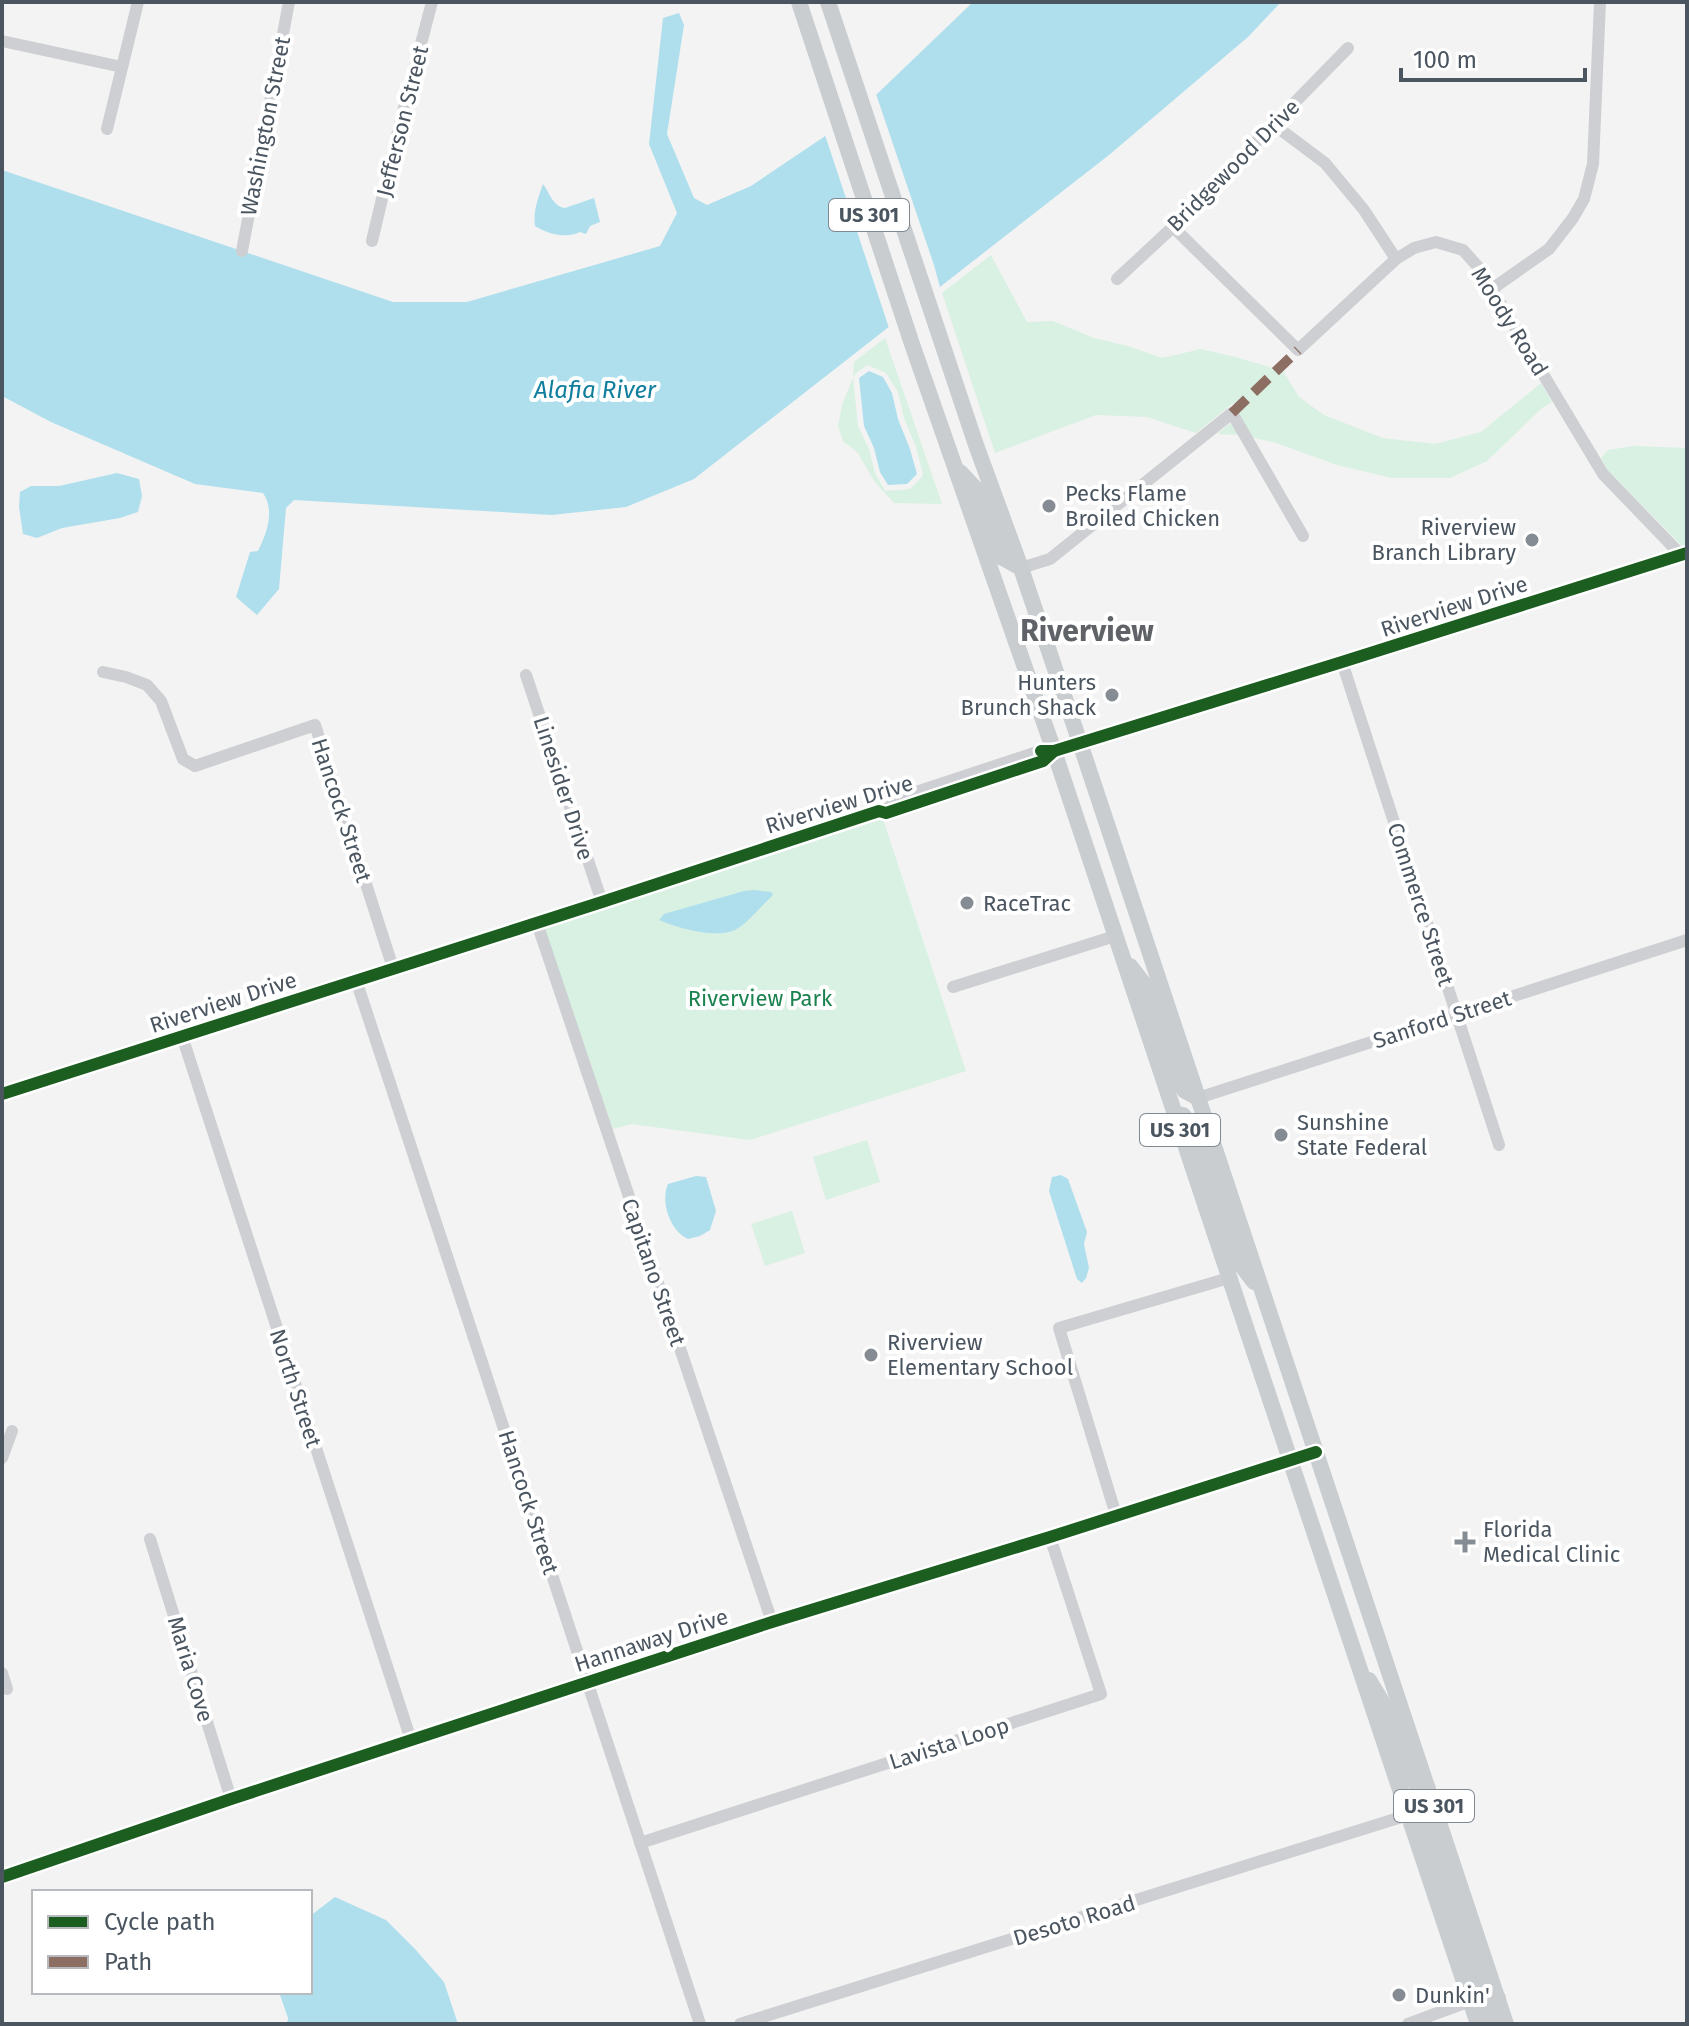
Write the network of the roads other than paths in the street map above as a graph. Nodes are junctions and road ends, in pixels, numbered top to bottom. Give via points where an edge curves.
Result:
1 (138, 2) edge
2 (289, 2) edge
3 (432, 2) edge
4 (799, 2) edge
5 (828, 2) edge
6 (1600, 2) edge
7 (2, 41) edge
8 (1348, 48) dead end
9 (122, 67) junction
10 (1273, 124) junction
11 (107, 129) dead end
12 (1173, 227) junction
13 (372, 241) dead end
14 (242, 251) dead end
15 (1396, 259) junction
16 (1117, 279) dead end
17 (1492, 289) junction
18 (956, 467) junction
19 (1303, 536) dead end
20 (1684, 554) edge
21 (1021, 568) junction
22 (1342, 662) junction
23 (103, 672) dead end
24 (526, 675) dead end
25 (1080, 743) junction
26 (1054, 751) junction
27 (602, 902) junction
28 (537, 923) junction
29 (1115, 936) junction
30 (1687, 940) edge
31 (1122, 955) junction
32 (393, 968) junction
33 (356, 980) junction
34 (953, 987) dead end
35 (1456, 1015) junction
36 (182, 1036) junction
37 (2, 1094) edge
38 (1198, 1098) junction
39 (1174, 1114) junction
40 (1499, 1145) dead end
41 (1229, 1278) junction
42 (1262, 1293) junction
43 (12, 1431) dead end
44 (1316, 1452) junction
45 (2, 1458) edge
46 (1289, 1460) junction
47 (1116, 1515) junction
48 (1050, 1537) junction
49 (150, 1539) dead end
50 (772, 1622) junction
51 (1358, 1666) junction
52 (2, 1673) edge
53 (588, 1682) junction
54 (7, 1689) dead end
55 (411, 1740) junction
56 (1428, 1789) junction
57 (231, 1799) junction
58 (1408, 1815) junction
59 (640, 1843) junction
60 (2, 1877) edge
61 (1438, 1904) junction
62 (1486, 1963) junction
63 (1498, 1998) junction
64 (1470, 2001) junction
65 (1477, 2023) edge
66 (700, 2024) edge
67 (740, 2024) edge
68 (1408, 2024) edge
69 (1506, 2024) edge

1 - 9 street
2 - 14 street, Washington Street
3 - 13 street, Jefferson Street
4 - 18 main road, US 301
5 - 21 main road, US 301
6 - 17 street via 1593,164 1584,199 1549,249
7 - 9 street
8 - 10 street, Bridgewood Drive
9 - 11 street
10 - 12 street, Bridgewood Drive
10 - 15 street via 1325,163
12 - 15 street, Moody Road via 1298,350
12 - 16 street, Bridgewood Drive
15 - 17 street, Moody Road via 1436,242 1463,250
17 - 20 street, Moody Road via 1603,474
18 - 21 main road via 977,490 1001,557
18 - 26 main road, US 301
19 - 21 street via 1232,413 1050,559
20 - 22 street, Riverview Drive
21 - 25 main road, US 301
22 - 25 street, Riverview Drive
22 - 35 street, Commerce Street
23 - 32 street, Hancock Street via 147,685 161,701 183,759 195,766 315,725
24 - 27 street, Linesider Drive
25 - 26 street, Riverview Drive
25 - 38 main road, US 301
26 - 27 street, Riverview Drive via 1043,761
26 - 29 main road, US 301
27 - 28 street, Riverview Drive
28 - 32 street, Riverview Drive
28 - 50 street, Capitano Street
29 - 31 main road, US 301
29 - 34 street
30 - 35 street, Sanford Street
31 - 38 main road via 1144,984 1177,1081
31 - 39 main road, US 301
32 - 33 street, Riverview Drive
33 - 36 street, Riverview Drive
33 - 53 street, Hancock Street
35 - 38 street, Sanford Street
35 - 40 street, Commerce Street
36 - 37 street, Riverview Drive
36 - 55 street, North Street
38 - 42 main road, US 301
39 - 41 main road, US 301
39 - 42 main road via 1190,1122 1238,1261
41 - 46 main road, US 301
41 - 47 street via 1059,1328
42 - 44 main road, US 301
43 - 45 street
44 - 46 street, Hannaway Drive
44 - 56 main road, US 301
46 - 47 street, Hannaway Drive
46 - 51 main road, US 301
47 - 48 street, Hannaway Drive
48 - 50 street, Hannaway Drive
48 - 59 street, Lavista Loop via 1101,1694
49 - 57 street, Maria Cove
50 - 53 street, Hannaway Drive
51 - 56 main road via 1390,1715 1410,1777
51 - 58 main road, US 301
52 - 54 street
53 - 55 street, Hannaway Drive
53 - 59 street, Hancock Street
55 - 57 street, Hannaway Drive
56 - 62 main road, US 301
57 - 60 street, Hannaway Drive
58 - 61 main road, US 301
58 - 62 main road via 1427,1829 1457,1918
58 - 67 street, Desoto Road
59 - 66 street, Hancock Street
61 - 63 main road via 1464,1941 1483,1995
61 - 64 main road, US 301
62 - 63 main road, US 301
63 - 69 main road, US 301
64 - 65 main road via 1484,2008
64 - 68 street

